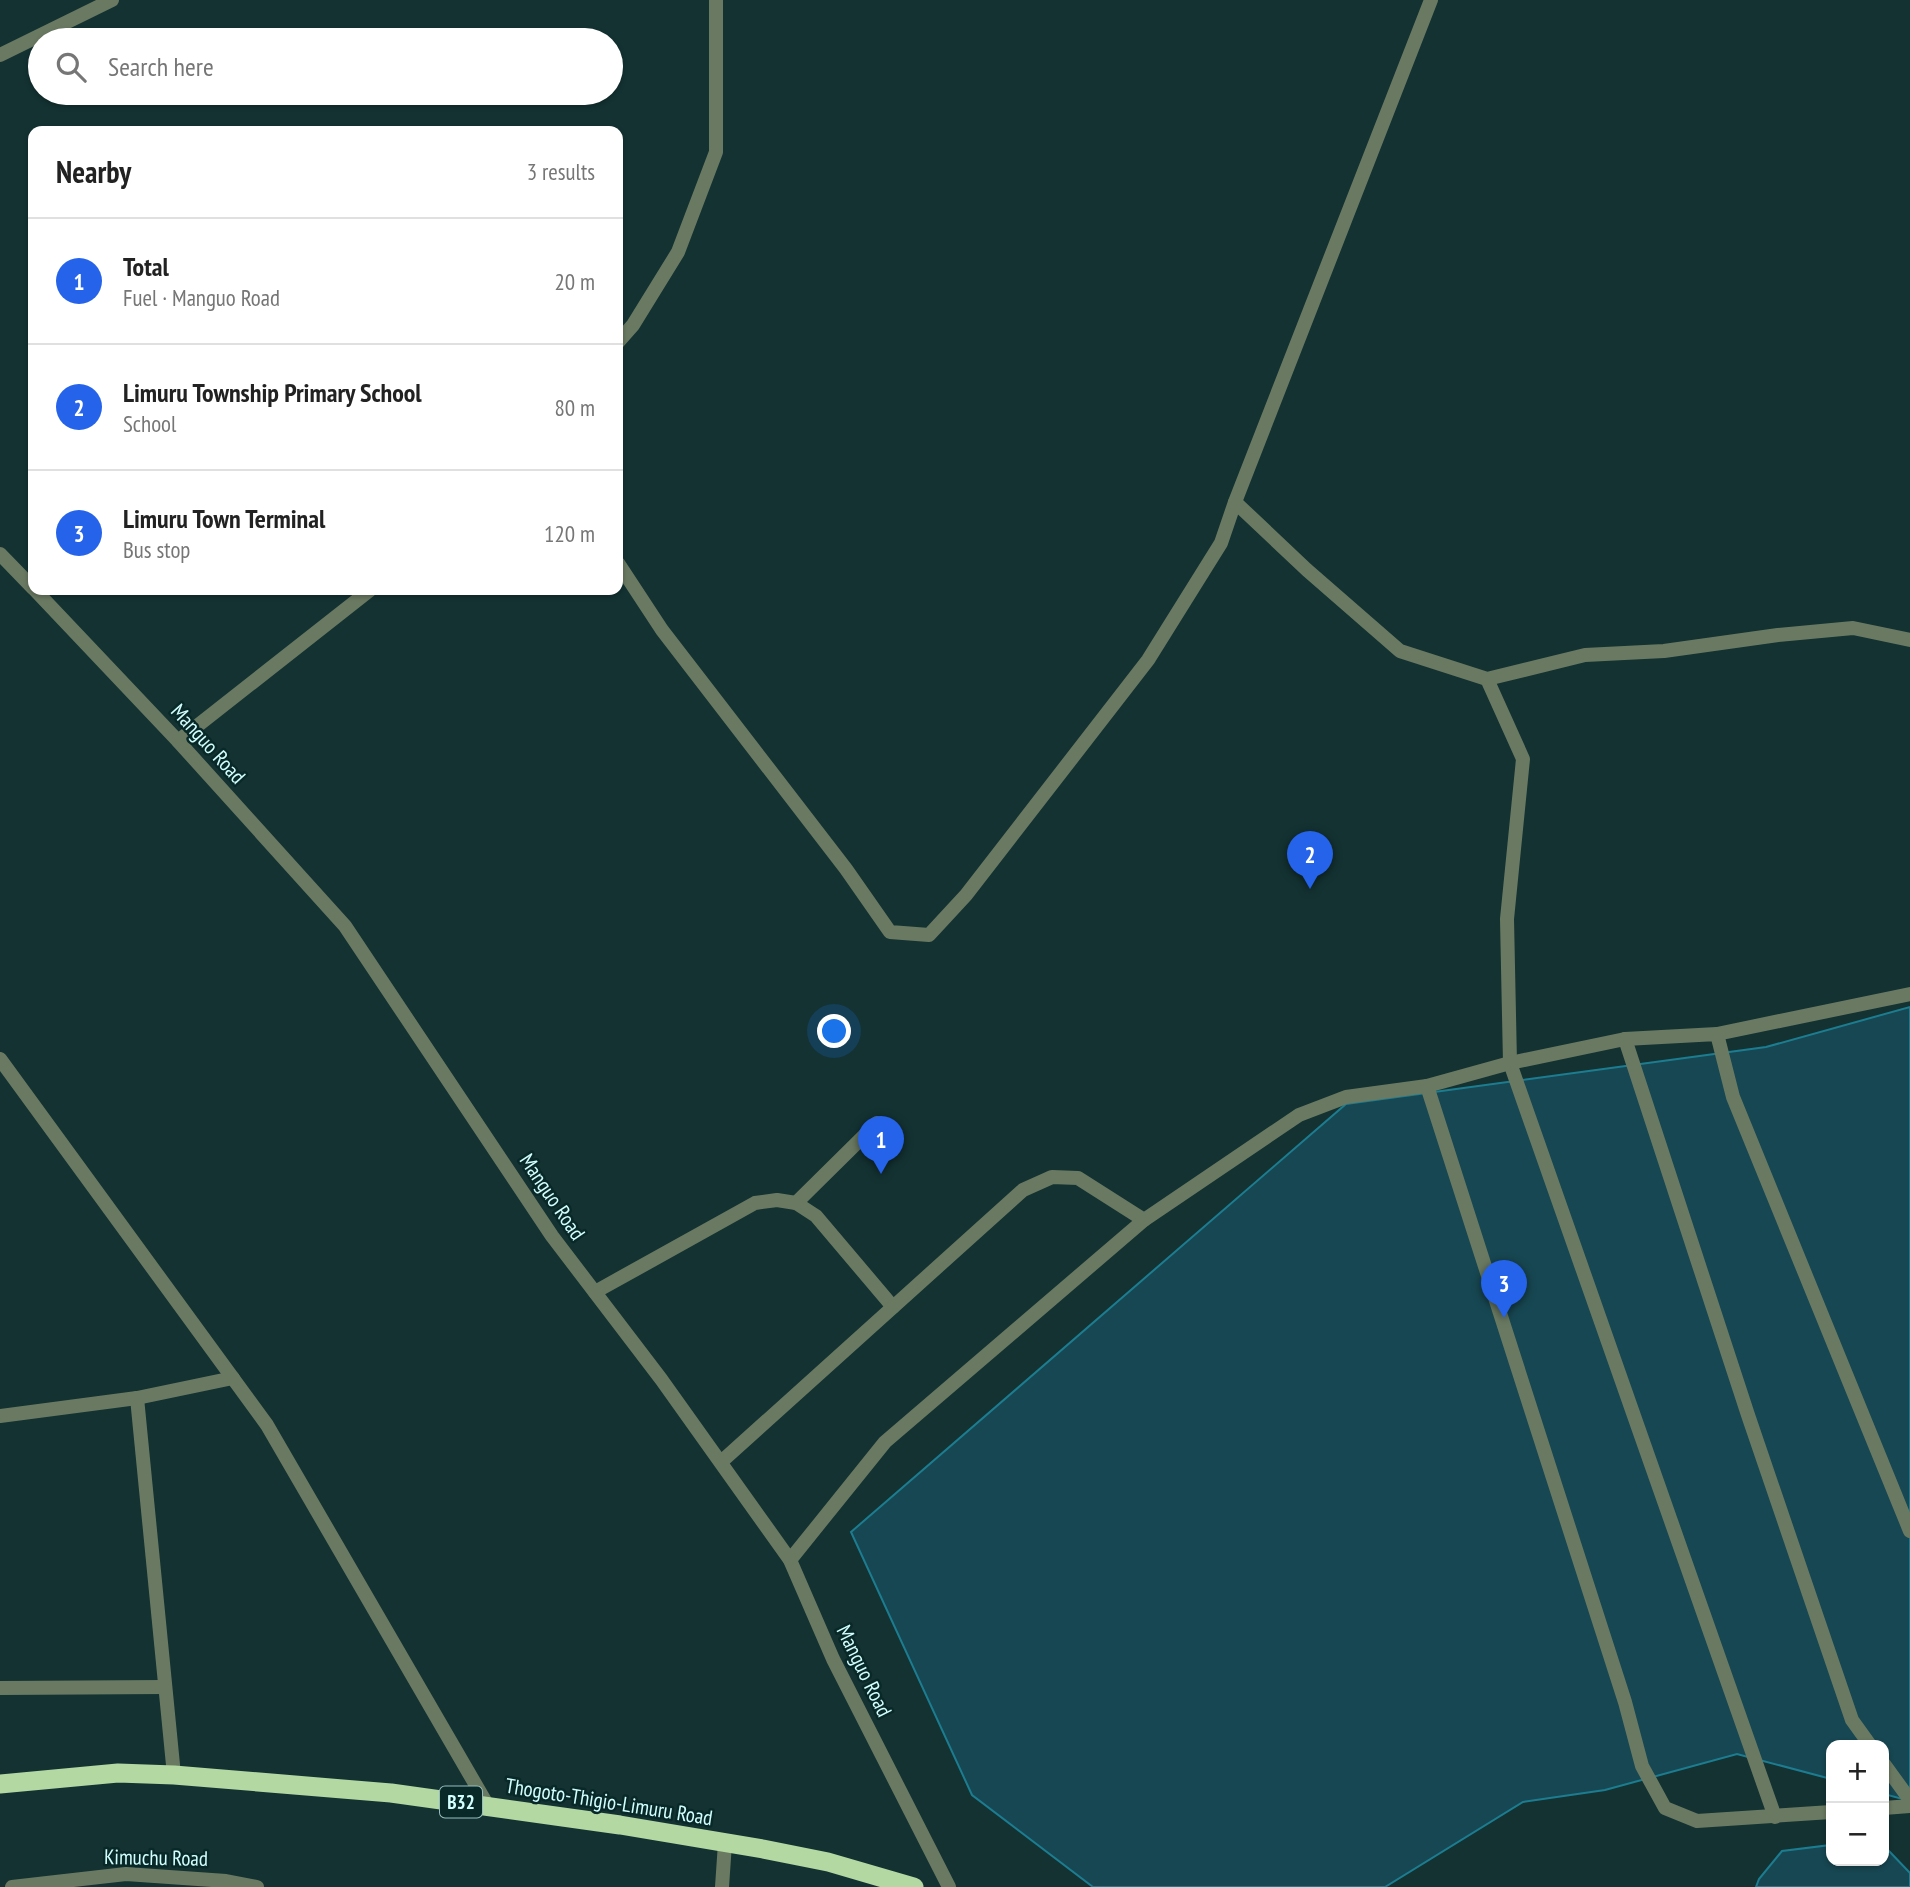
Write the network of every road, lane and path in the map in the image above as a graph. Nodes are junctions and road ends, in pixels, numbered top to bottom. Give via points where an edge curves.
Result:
1 (112, 0) edge
2 (716, 0) edge
3 (1431, 0) edge
4 (55, 28) edge
5 (28, 41) edge
6 (0, 55) edge
7 (623, 336) edge
8 (1235, 502) junction
9 (0, 554) edge
10 (623, 571) edge
11 (28, 583) edge
12 (40, 595) edge
13 (364, 595) edge
14 (1910, 640) edge
15 (1488, 679) junction
16 (178, 741) junction
17 (1910, 994) edge
18 (1717, 1034) junction
19 (1625, 1039) junction
20 (0, 1059) edge
21 (1510, 1063) junction
22 (1427, 1086) junction
23 (877, 1122) dead end
24 (796, 1203) junction
25 (1144, 1220) junction
26 (595, 1292) junction
27 (893, 1307) junction
28 (233, 1378) junction
29 (136, 1398) junction
30 (0, 1416) edge
31 (721, 1462) junction
32 (1910, 1531) edge
33 (790, 1560) junction
34 (0, 1688) edge
35 (165, 1688) junction
36 (1866, 1740) edge
37 (1889, 1771) edge
38 (174, 1774) junction
39 (0, 1784) edge
40 (1910, 1800) edge
41 (488, 1806) junction
42 (1910, 1806) edge
43 (1889, 1808) edge
44 (1826, 1812) edge
45 (1775, 1817) junction
46 (726, 1843) junction
47 (12, 1887) edge
48 (257, 1887) edge
49 (722, 1887) edge
50 (914, 1887) edge
51 (949, 1887) edge

1 - 4 street
2 - 7 street via 716,152 678,252
3 - 8 street
5 - 6 street
8 - 10 street via 1221,543 1148,660 929,936 890,932 662,630
8 - 15 street via 1400,651
9 - 11 street, Manguo Road
12 - 16 street, Manguo Road
13 - 16 street
14 - 15 street via 1841,629 1664,651 1585,654
15 - 21 street via 1523,759 1507,919
16 - 26 street, Manguo Road via 345,926 552,1236
17 - 18 street
18 - 19 street
18 - 32 street via 1733,1097
19 - 21 street
19 - 36 street via 1852,1720
20 - 28 street
21 - 22 street
21 - 45 street
22 - 25 street via 1346,1097 1299,1115
22 - 45 street via 1642,1766 1665,1808 1698,1822
23 - 24 street
24 - 26 street via 755,1203
24 - 27 street via 816,1216
25 - 27 street via 1078,1178 1052,1177 1023,1190
25 - 33 street via 885,1442
26 - 31 street, Manguo Road
27 - 31 street
28 - 29 street
28 - 41 street via 267,1425
29 - 30 street
29 - 35 street
31 - 33 street, Manguo Road
33 - 51 street, Manguo Road via 833,1659
34 - 35 street
35 - 38 street
37 - 40 street
38 - 39 highway, Thogoto-Thigio-Limuru Road / B32 via 118,1773
38 - 41 highway, Thogoto-Thigio-Limuru Road / B32
41 - 46 highway, Thogoto-Thigio-Limuru Road / B32
42 - 43 street
44 - 45 street
46 - 49 street
46 - 50 highway, Thogoto-Thigio-Limuru Road / B32 via 828,1862
47 - 48 street, Kimuchu Road via 126,1874

